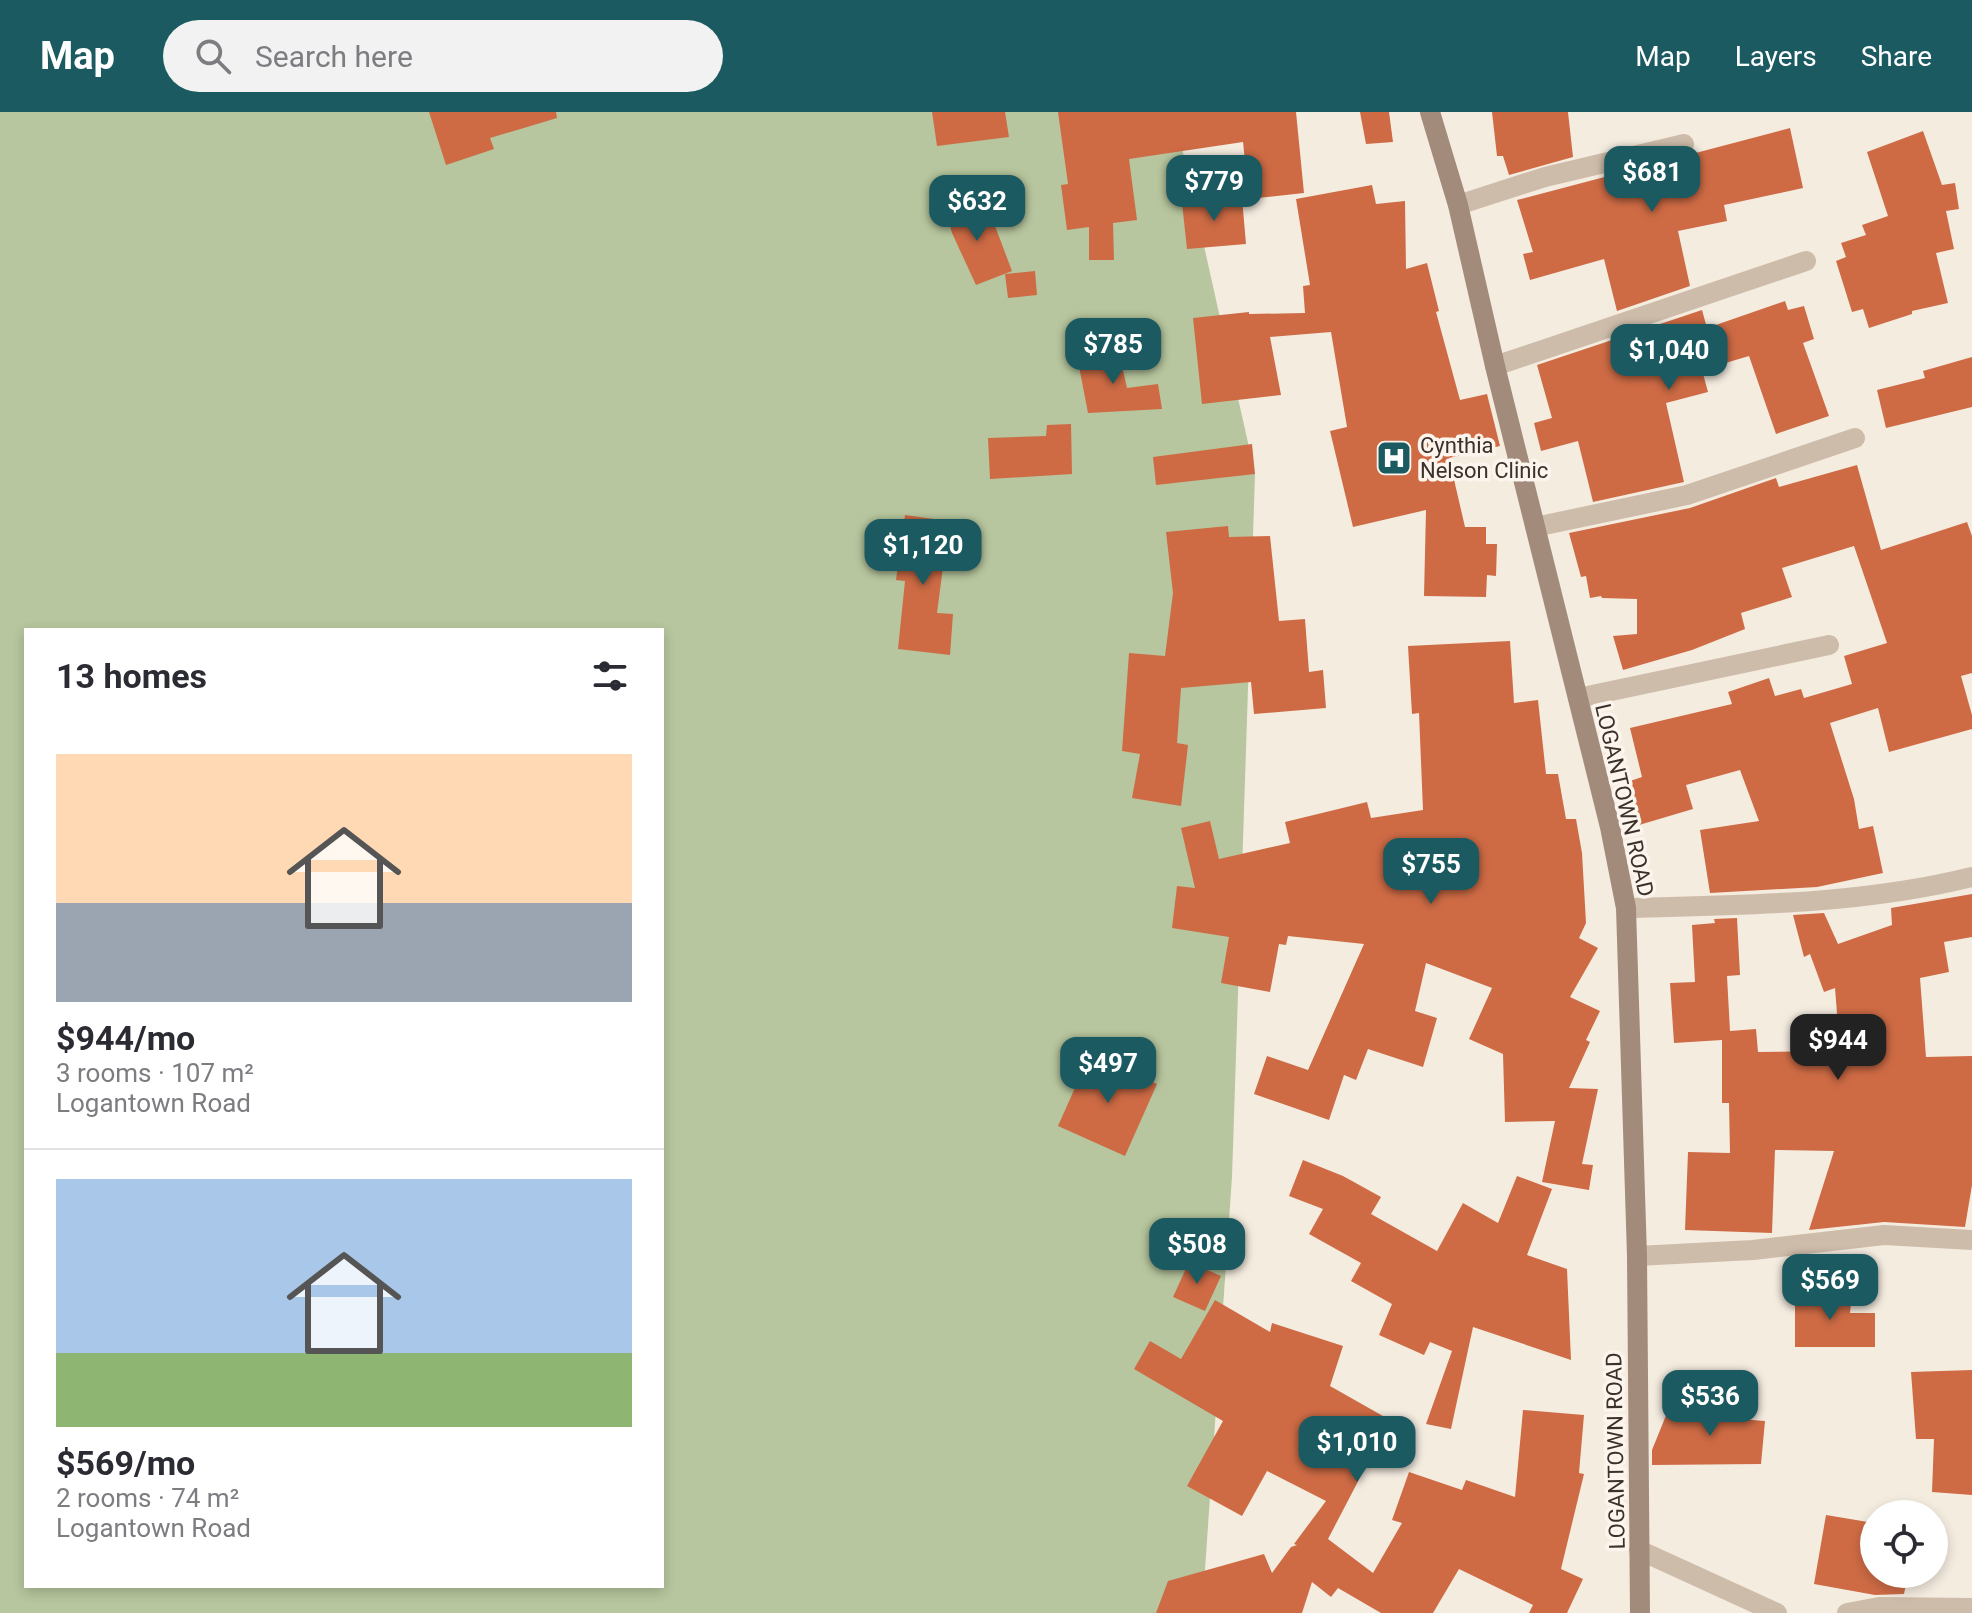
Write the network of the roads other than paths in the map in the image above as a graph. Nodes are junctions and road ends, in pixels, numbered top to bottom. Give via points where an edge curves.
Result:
1 (1430, 112) edge
2 (1684, 144) dead end
3 (1458, 205) junction
4 (1806, 261) dead end
5 (1495, 366) junction
6 (1855, 438) dead end
7 (1535, 527) junction
8 (1829, 645) dead end
9 (1578, 698) junction
10 (1972, 877) edge
11 (1626, 908) junction
12 (1972, 1240) edge
13 (1637, 1256) junction
14 (1639, 1550) junction
15 (1972, 1608) edge
16 (1640, 1613) edge
17 (1777, 1613) edge
18 (1847, 1613) edge

1 - 3 street, LOGANTOWN ROAD
2 - 3 street via 1545,177
3 - 5 street, LOGANTOWN ROAD
4 - 5 street
5 - 7 street, LOGANTOWN ROAD
6 - 7 street via 1687,495
7 - 9 street, LOGANTOWN ROAD
8 - 9 street
9 - 11 street, LOGANTOWN ROAD
10 - 11 street via 1828,901
11 - 13 street, LOGANTOWN ROAD
12 - 13 street via 1884,1235
13 - 14 street, LOGANTOWN ROAD
14 - 16 street, LOGANTOWN ROAD
14 - 17 street
15 - 18 street via 1879,1607

